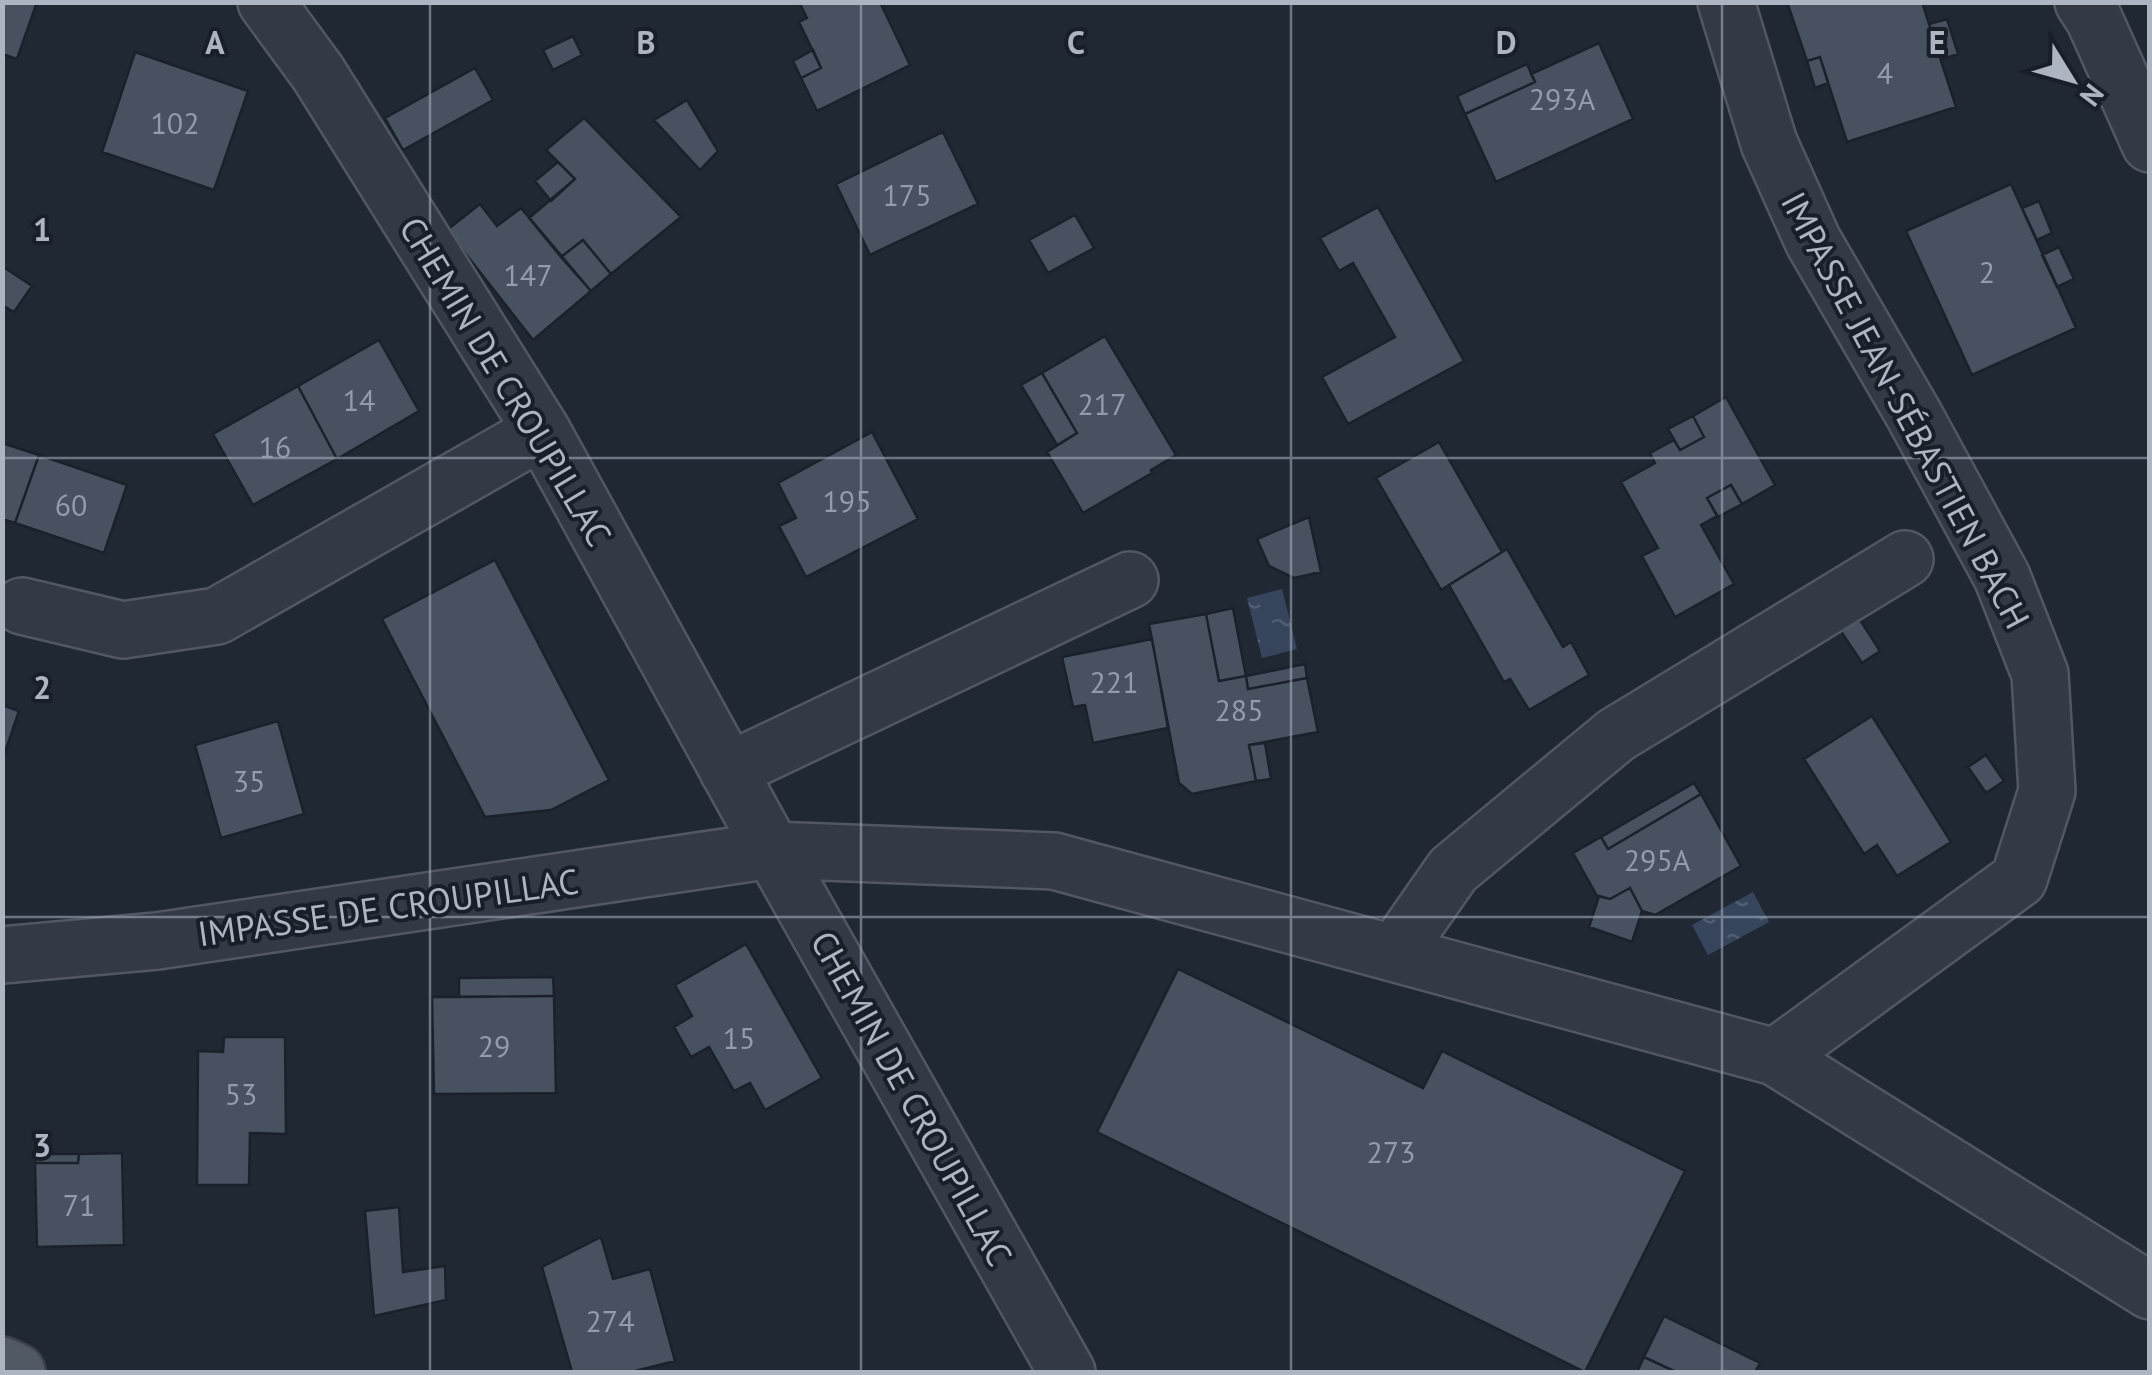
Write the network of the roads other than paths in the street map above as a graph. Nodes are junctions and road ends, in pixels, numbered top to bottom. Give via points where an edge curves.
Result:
1 (266, 2) edge
2 (1726, 2) edge
3 (2084, 2) edge
4 (2148, 139) edge
5 (542, 431) junction
6 (1905, 559) dead end
7 (1130, 580) dead end
8 (22, 606) dead end
9 (728, 770) junction
10 (772, 850) junction
11 (1394, 953) junction
12 (2, 955) edge
13 (1775, 1057) junction
14 (2150, 1291) edge
15 (2, 1365) edge
16 (17, 1372) edge
17 (1067, 1372) edge

1 - 5 street, CHEMIN DE CROUPILLAC via 318,73
2 - 13 street, IMPASSE JEAN-SÉBASTIEN BACH via 1769,143 1813,241 2002,577 2040,674 2047,791 2018,879
3 - 4 street
5 - 8 street via 217,616 123,630
5 - 9 street, CHEMIN DE CROUPILLAC
6 - 11 street via 1616,735 1454,870
7 - 9 street
9 - 10 street, CHEMIN DE CROUPILLAC
10 - 11 street, IMPASSE DE CROUPILLAC via 1054,861
10 - 12 street, IMPASSE DE CROUPILLAC via 157,941
10 - 17 street, CHEMIN DE CROUPILLAC
11 - 13 street, IMPASSE DE CROUPILLAC
13 - 14 street, IMPASSE DE CROUPILLAC
15 - 16 main road

